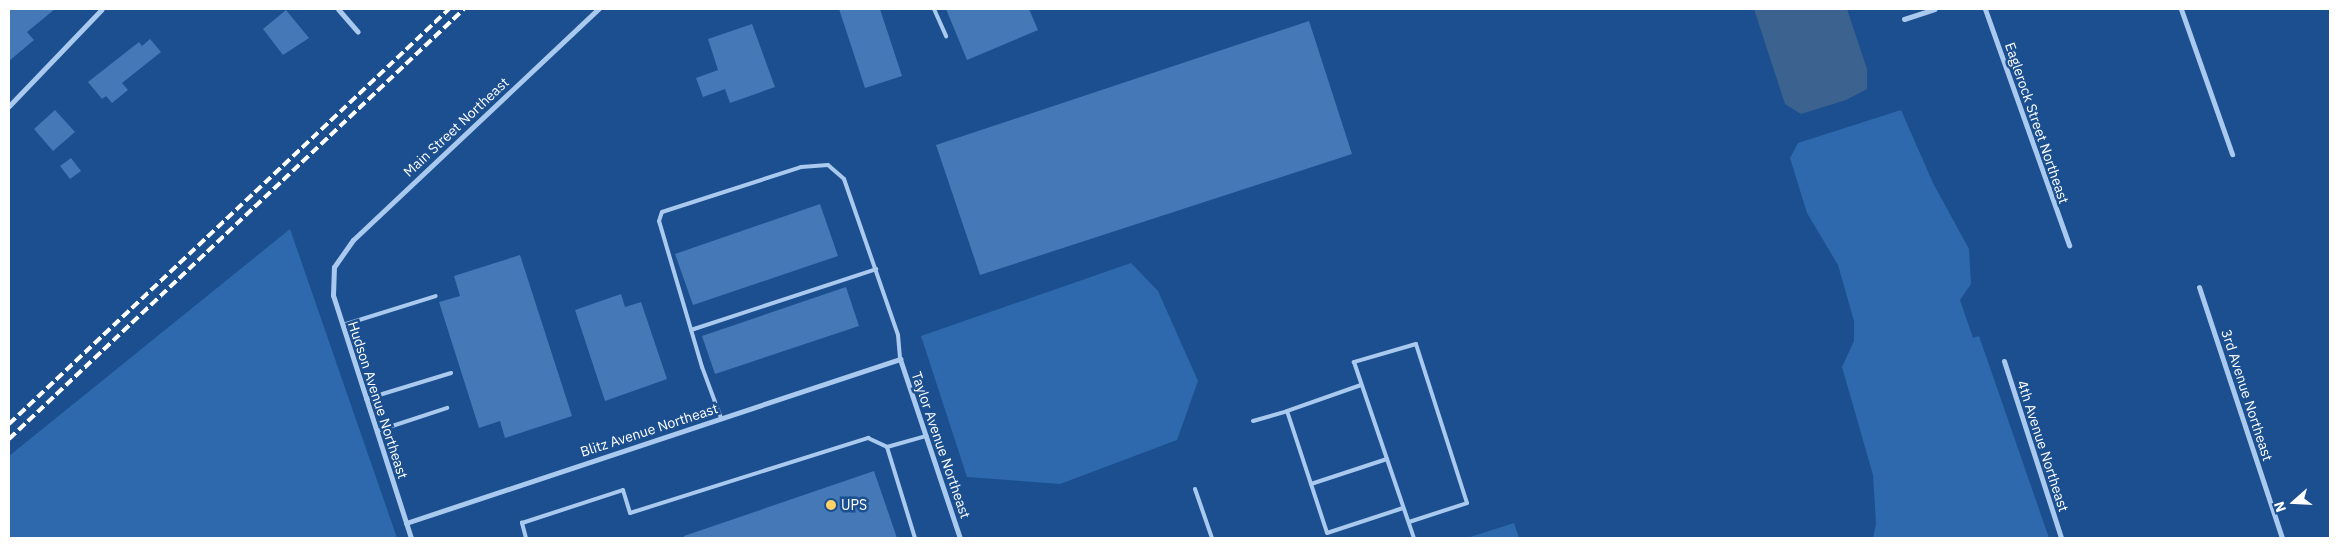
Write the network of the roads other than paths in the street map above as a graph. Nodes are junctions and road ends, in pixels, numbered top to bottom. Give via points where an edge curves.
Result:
1 (102, 9) edge
2 (338, 9) edge
3 (598, 9) edge
4 (934, 9) edge
5 (1934, 9) edge
6 (1985, 9) edge
7 (2181, 9) edge
8 (1904, 18) dead end
9 (358, 32) dead end
10 (946, 36) dead end
11 (9, 106) edge
12 (2232, 154) dead end
13 (2069, 245) dead end
14 (334, 267) joint
15 (876, 269) junction
16 (2199, 288) dead end
17 (436, 296) dead end
18 (343, 325) junction
19 (691, 330) junction
20 (900, 359) junction
21 (2004, 360) dead end
22 (451, 373) dead end
23 (1362, 385) junction
24 (366, 399) junction
25 (447, 408) dead end
26 (1287, 410) junction
27 (721, 418) junction
28 (1253, 421) dead end
29 (377, 431) junction
30 (926, 436) junction
31 (887, 448) junction
32 (1387, 459) junction
33 (1311, 484) junction
34 (1195, 489) dead end
35 (1404, 508) junction
36 (406, 522) junction
37 (1409, 522) junction
38 (411, 538) edge
39 (526, 538) edge
40 (915, 538) edge
41 (960, 538) edge
42 (1212, 538) edge
43 (1414, 538) edge
44 (2061, 538) edge
45 (2282, 538) edge

1 - 11 street
2 - 9 street
3 - 14 street, Main Street Northeast via 353,240
4 - 10 lane
5 - 8 street
6 - 13 street, Eaglerock Street Northeast
7 - 12 street
14 - 18 street, Hudson Avenue Northeast via 333,295
15 - 19 lane
15 - 19 lane via 844,179 828,165 801,167 662,212 659,221
15 - 20 lane via 898,335
16 - 45 street, 3rd Avenue Northeast
17 - 18 lane
18 - 24 street, Hudson Avenue Northeast
19 - 27 lane
20 - 27 street, Blitz Avenue Northeast
20 - 30 street, Taylor Avenue Northeast
21 - 44 street, 4th Avenue Northeast
22 - 24 lane
23 - 26 lane
23 - 32 lane
23 - 37 lane via 1354,362 1416,344 1467,503
24 - 29 street, Hudson Avenue Northeast
25 - 29 lane
26 - 28 lane
26 - 33 lane
27 - 36 street, Blitz Avenue Northeast
29 - 36 street, Hudson Avenue Northeast
30 - 31 lane
30 - 41 street, Taylor Avenue Northeast
31 - 39 lane via 868,438 630,513 623,490 522,523
31 - 40 lane
32 - 33 lane
32 - 35 lane
33 - 35 lane via 1327,533
34 - 42 lane
35 - 37 lane
36 - 38 street, Hudson Avenue Northeast
37 - 43 lane

